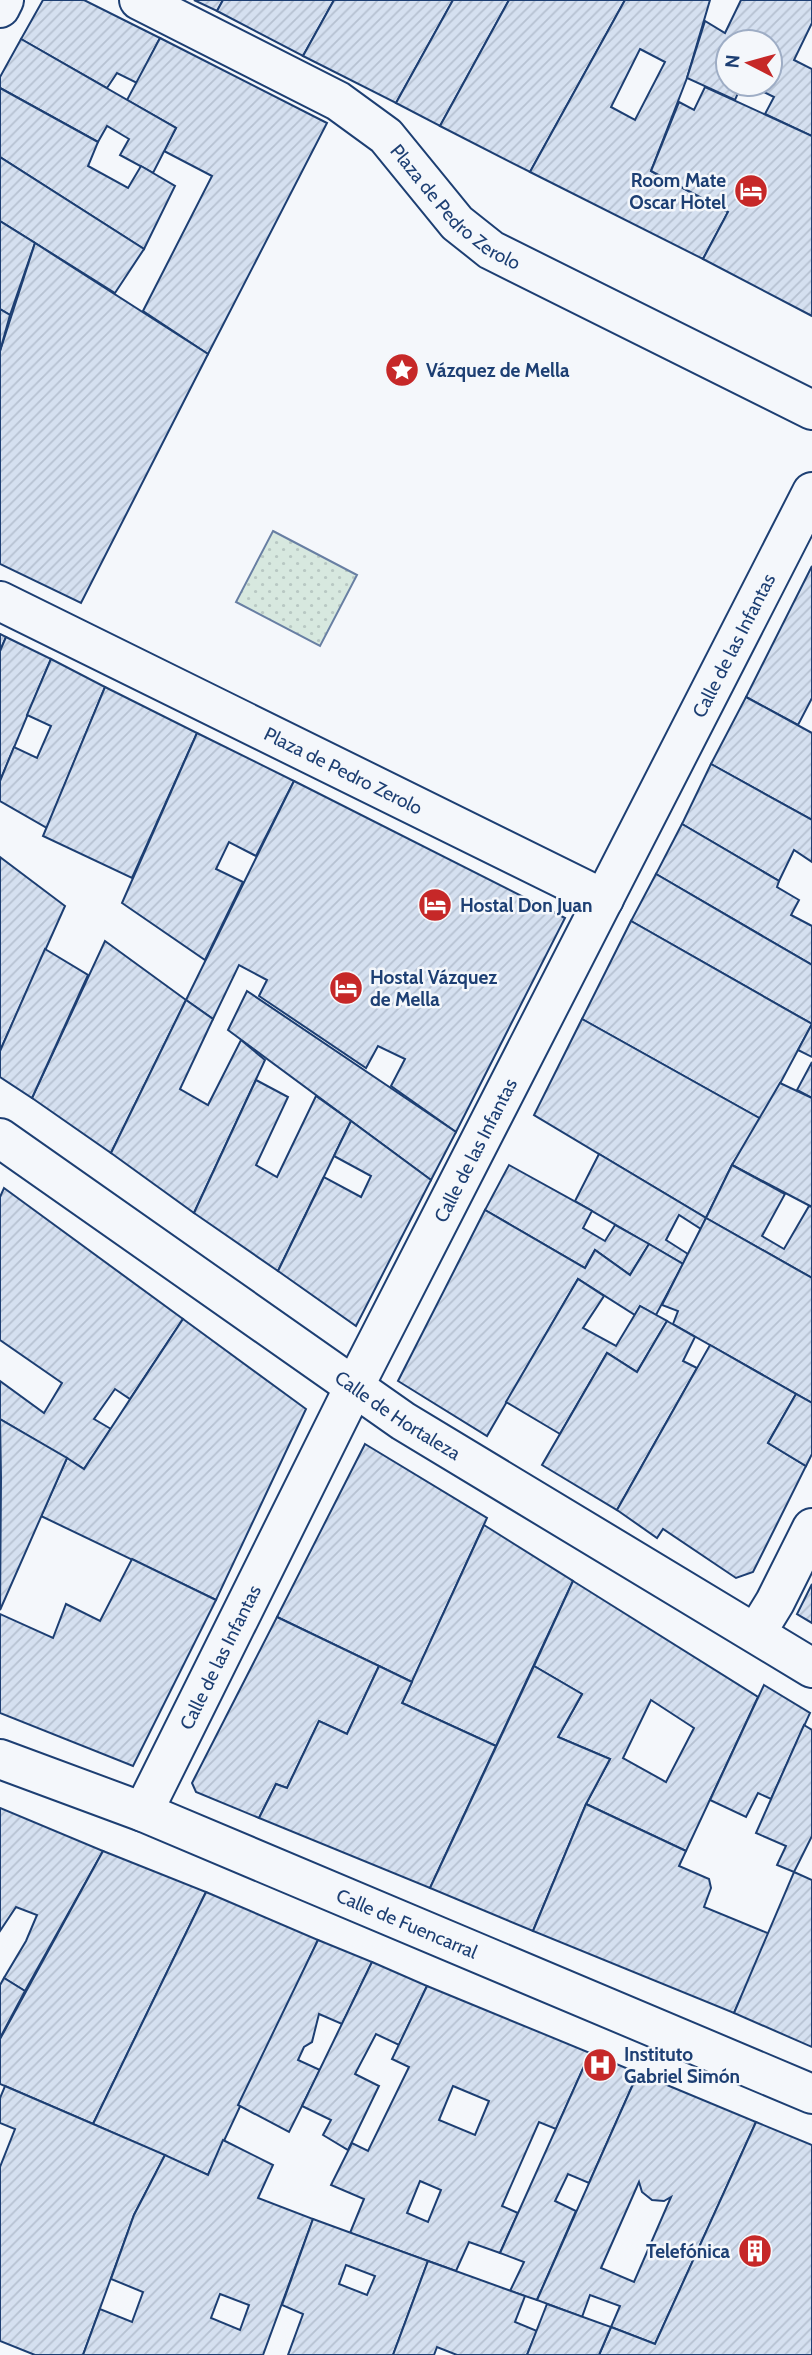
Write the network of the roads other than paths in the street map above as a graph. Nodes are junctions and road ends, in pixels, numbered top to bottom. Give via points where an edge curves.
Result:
1 (4, 0) edge
2 (139, 0) edge
3 (0, 8) edge
4 (812, 410) edge
5 (812, 492) edge
6 (0, 601) edge
7 (604, 899) junction
8 (0, 1138) edge
9 (354, 1387) junction
10 (812, 1528) edge
11 (755, 1633) junction
12 (812, 1668) edge
13 (0, 1759) edge
14 (143, 1812) junction
15 (812, 2095) edge

1 - 3 street
2 - 4 street, Plaza de Pedro Zerolo via 338,101 386,136 457,223 491,250
5 - 7 street, Calle de las Infantas
6 - 7 street, Plaza de Pedro Zerolo
7 - 9 street, Calle de las Infantas
8 - 9 street, Calle de Hortaleza
9 - 11 street, Calle de Hortaleza
9 - 14 street, Calle de las Infantas
10 - 11 street
11 - 12 street, Calle de Hortaleza
13 - 14 street, Calle de Fuencarral
14 - 15 street, Calle de Fuencarral

